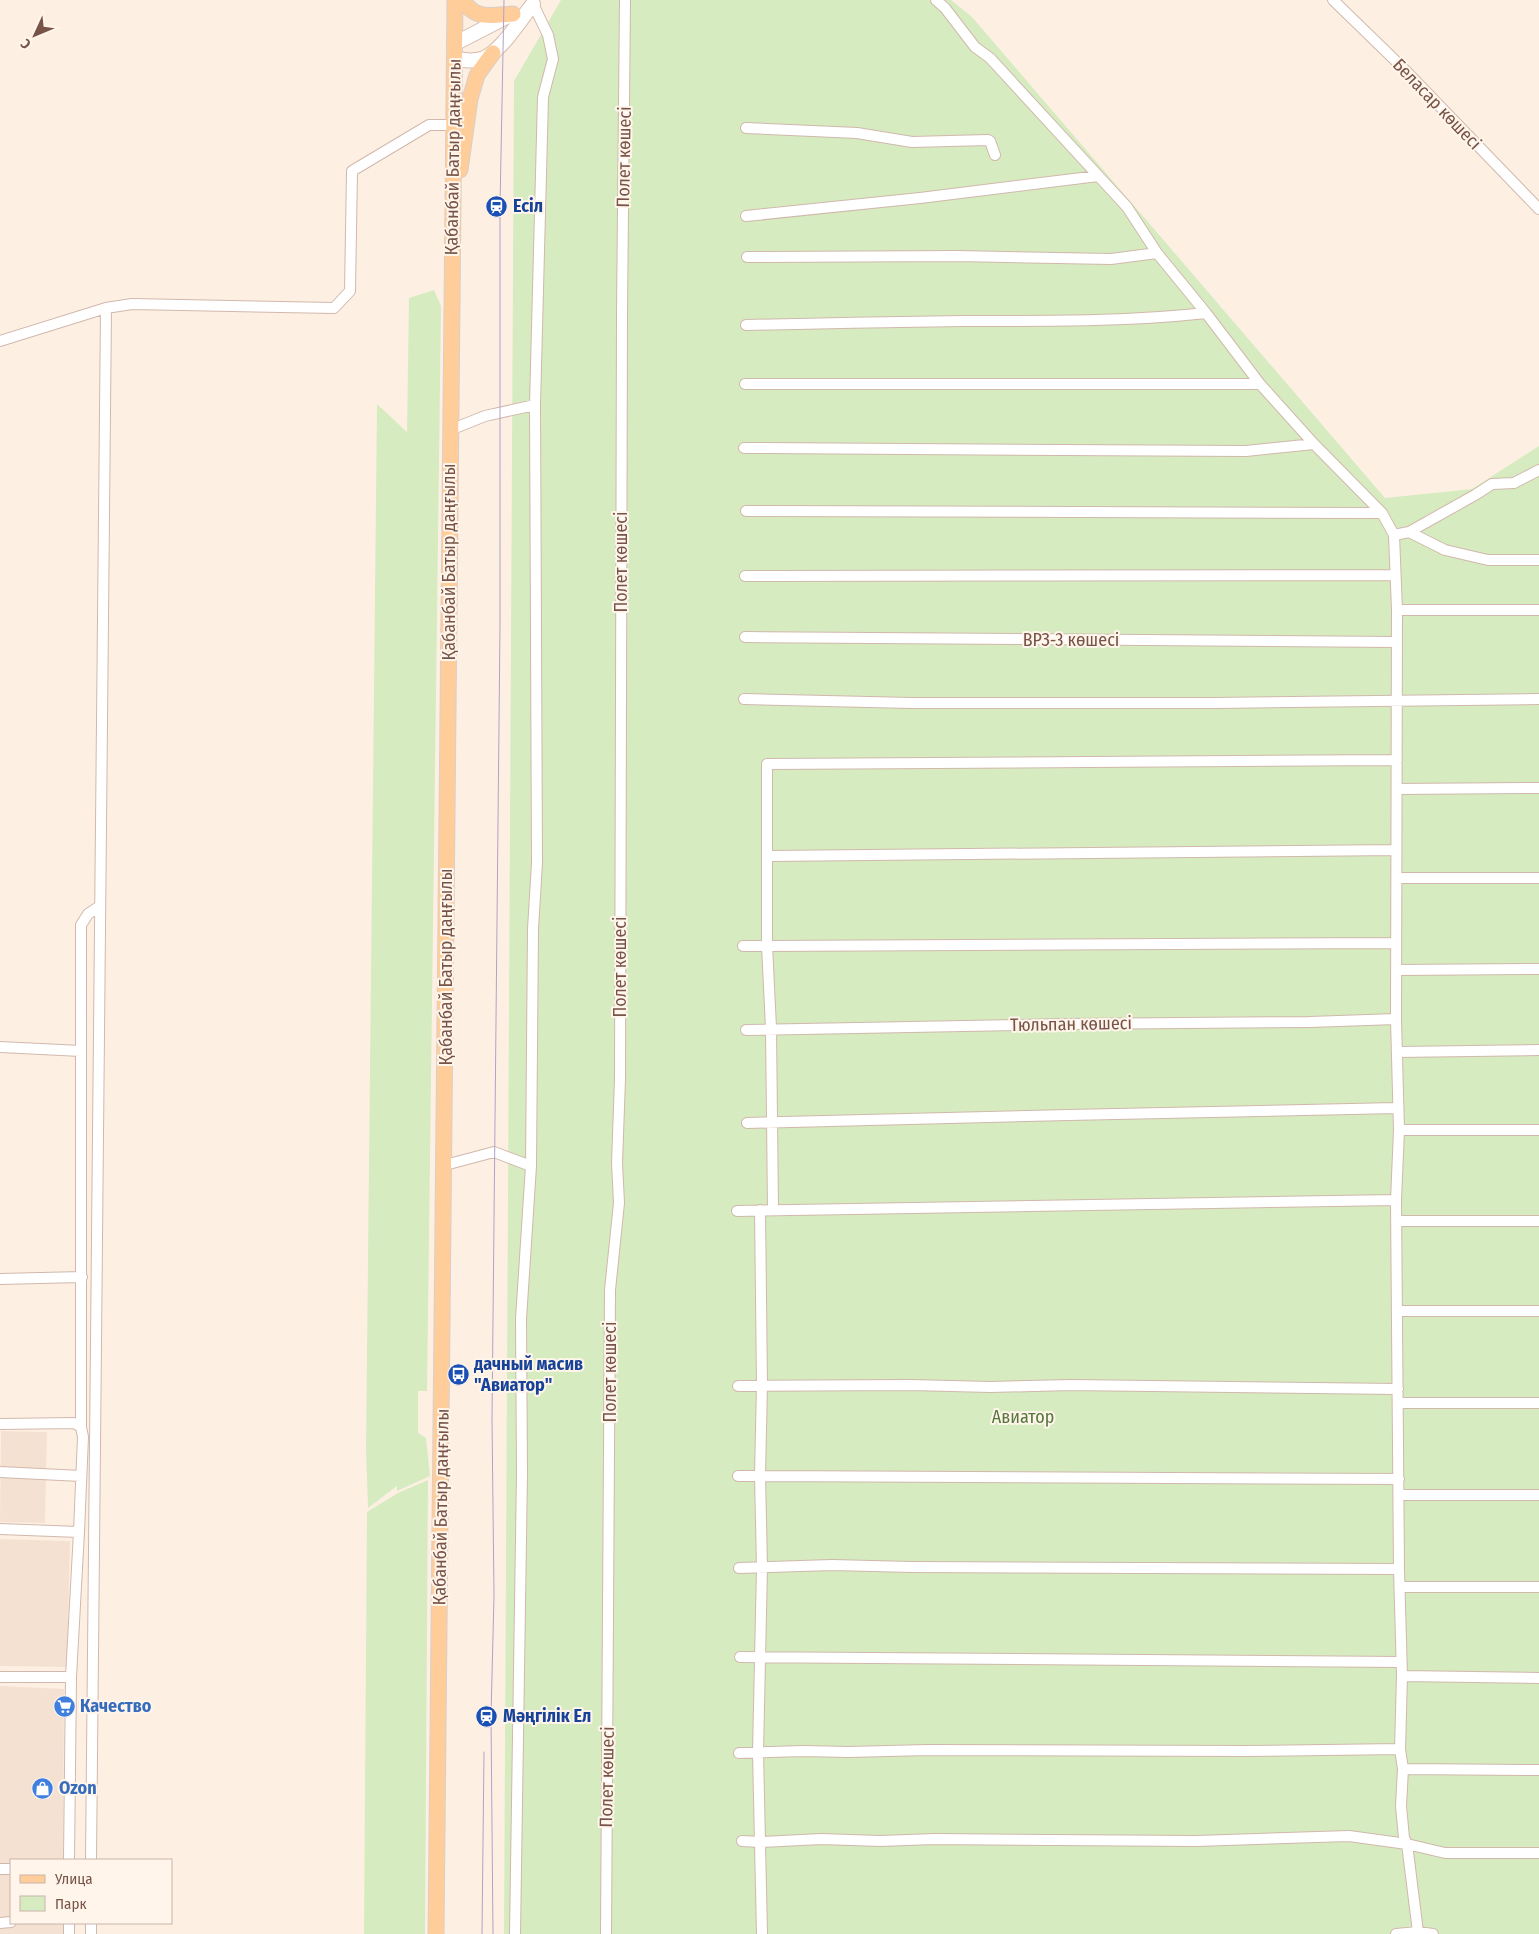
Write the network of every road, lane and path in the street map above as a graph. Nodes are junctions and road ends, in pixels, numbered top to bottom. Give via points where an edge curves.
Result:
1 (454, 0) edge
2 (463, 0) edge
3 (625, 0) edge
4 (936, 0) edge
5 (1333, 0) edge
6 (535, 2) edge
7 (513, 14) junction
8 (454, 51) junction
9 (494, 53) junction
10 (452, 125) junction
11 (746, 128) dead end
12 (995, 155) dead end
13 (1098, 176) junction
14 (1539, 210) edge
15 (746, 216) dead end
16 (452, 240) junction
17 (1158, 253) junction
18 (747, 258) dead end
19 (106, 308) junction
20 (1206, 313) junction
21 (746, 325) dead end
22 (0, 341) edge
23 (745, 384) dead end
24 (1260, 384) junction
25 (535, 405) junction
26 (450, 430) junction
27 (1314, 444) junction
28 (744, 448) dead end
29 (1539, 470) edge
30 (746, 511) dead end
31 (1382, 512) junction
32 (1409, 532) junction
33 (1394, 535) junction
34 (1539, 560) edge
35 (1395, 575) junction
36 (745, 576) dead end
37 (1397, 610) junction
38 (1539, 610) edge
39 (745, 637) dead end
40 (1396, 642) junction
41 (744, 699) dead end
42 (1539, 699) edge
43 (1396, 700) junction
44 (1397, 760) junction
45 (1397, 788) junction
46 (1539, 788) edge
47 (1396, 850) junction
48 (768, 856) junction
49 (1397, 878) junction
50 (1539, 878) edge
51 (100, 906) junction
52 (1396, 943) junction
53 (767, 945) junction
54 (743, 946) dead end
55 (1539, 969) edge
56 (1396, 970) junction
57 (1396, 1019) junction
58 (771, 1028) junction
59 (746, 1030) dead end
60 (0, 1046) edge
61 (1539, 1050) edge
62 (81, 1051) junction
63 (1397, 1052) junction
64 (1397, 1108) junction
65 (773, 1122) junction
66 (747, 1124) dead end
67 (1399, 1130) junction
68 (1539, 1130) edge
69 (445, 1165) junction
70 (531, 1166) junction
71 (1396, 1200) junction
72 (760, 1210) junction
73 (773, 1210) junction
74 (737, 1211) dead end
75 (1397, 1221) junction
76 (1539, 1221) edge
77 (82, 1277) junction
78 (0, 1279) edge
79 (1397, 1311) junction
80 (1539, 1312) edge
81 (762, 1385) junction
82 (738, 1386) dead end
83 (1398, 1388) junction
84 (1398, 1403) junction
85 (1539, 1403) edge
86 (0, 1424) edge
87 (81, 1427) junction
88 (0, 1472) edge
89 (760, 1475) junction
90 (81, 1476) junction
91 (738, 1476) dead end
92 (1399, 1479) junction
93 (1400, 1495) junction
94 (1539, 1495) edge
95 (0, 1530) edge
96 (79, 1532) junction
97 (762, 1567) junction
98 (739, 1568) dead end
99 (1399, 1569) junction
100 (1400, 1587) junction
101 (1539, 1587) edge
102 (740, 1657) dead end
103 (760, 1657) junction
104 (1401, 1662) junction
105 (1402, 1676) junction
106 (0, 1677) edge
107 (71, 1677) junction
108 (1539, 1678) edge
109 (1400, 1749) junction
110 (758, 1752) junction
111 (739, 1753) dead end
112 (1403, 1770) junction
113 (1539, 1770) edge
114 (742, 1841) dead end
115 (760, 1842) junction
116 (1407, 1844) junction
117 (1539, 1853) edge
118 (69, 1859) edge
119 (91, 1859) edge
120 (1418, 1932) junction
121 (436, 1934) edge
122 (515, 1934) edge
123 (606, 1934) edge
124 (762, 1934) edge
125 (1396, 1934) edge
126 (1433, 1934) edge

1 - 8 main road, Қабанбай Батыр даңғылы
2 - 7 main road via 467,7 482,16
3 - 123 street, Полет көшесі via 619,1203 610,1290
4 - 13 street via 975,47 990,58
5 - 14 street, Беласар көшесі
6 - 7 street
6 - 9 street
6 - 25 street via 548,35 552,59 543,97
7 - 8 street
8 - 9 street via 468,61
8 - 10 main road, Қабанбай Батыр даңғылы
9 - 16 main road via 476,75 470,100
10 - 16 main road, Қабанбай Батыр даңғылы
10 - 19 street via 429,125 352,171 350,291 334,308 132,304
11 - 12 street via 857,134 912,142 988,140
13 - 15 street
13 - 17 street via 1127,207
16 - 26 main road, Қабанбай Батыр даңғылы
17 - 18 street via 1111,259 958,256
17 - 20 street
19 - 22 street
19 - 51 street
20 - 21 street via 1102,321
20 - 24 street
23 - 24 street
24 - 27 street
25 - 26 street via 485,416
25 - 70 street via 537,863
26 - 69 main road, Қабанбай Батыр даңғылы
27 - 28 street via 1246,451
27 - 31 street
29 - 32 street via 1514,483 1492,484
30 - 31 street
31 - 33 street
32 - 33 street
32 - 34 street via 1445,550 1488,560
33 - 35 street
35 - 36 street
35 - 37 street
37 - 38 street
37 - 40 street
39 - 40 street, ВРЗ-3 көшесі
40 - 43 street
41 - 43 street via 911,703
42 - 43 street
43 - 44 street
44 - 45 street
44 - 48 street via 767,764
45 - 46 street
45 - 47 street
47 - 48 street
47 - 49 street
48 - 53 street
49 - 50 street
49 - 52 street
51 - 62 street via 88,914 81,925
51 - 119 street
52 - 53 street
52 - 56 street
53 - 54 street
53 - 58 street
55 - 56 street
56 - 57 street
57 - 58 street, Тюльпан көшесі
57 - 63 street
58 - 59 street, Тюльпан көшесі
58 - 65 street
60 - 62 street
61 - 63 street
62 - 77 street
63 - 64 street
64 - 65 street
64 - 67 street
65 - 66 street
65 - 73 street
67 - 68 street
67 - 71 street
69 - 70 street via 494,1152
69 - 121 main road, Қабанбай Батыр даңғылы
70 - 122 street via 521,1319 522,1473
71 - 73 street
71 - 75 street
72 - 73 street
72 - 74 street
72 - 81 street
75 - 76 street
75 - 79 street
77 - 78 street
77 - 87 street
79 - 80 street
79 - 83 street
81 - 82 street
81 - 83 street
81 - 89 street
83 - 84 street
84 - 85 street
84 - 92 street
86 - 87 street via 74,1423
87 - 90 street
88 - 90 street
89 - 91 street
89 - 92 street
89 - 97 street
90 - 96 street
92 - 93 street
93 - 94 street
93 - 99 street
95 - 96 street
96 - 107 street
97 - 98 street
97 - 99 street
97 - 103 street
99 - 100 street
100 - 101 street
100 - 104 street
102 - 103 street
103 - 104 street
103 - 110 street
104 - 105 street
105 - 108 street
105 - 109 street
106 - 107 street
107 - 118 street
109 - 110 street
109 - 112 street
110 - 111 street
110 - 115 street
112 - 113 street
112 - 116 street via 1401,1806
114 - 115 street
115 - 116 street via 821,1839 1196,1841 1349,1836
115 - 124 street
116 - 117 street via 1445,1852
116 - 120 street
120 - 125 street
120 - 126 street

